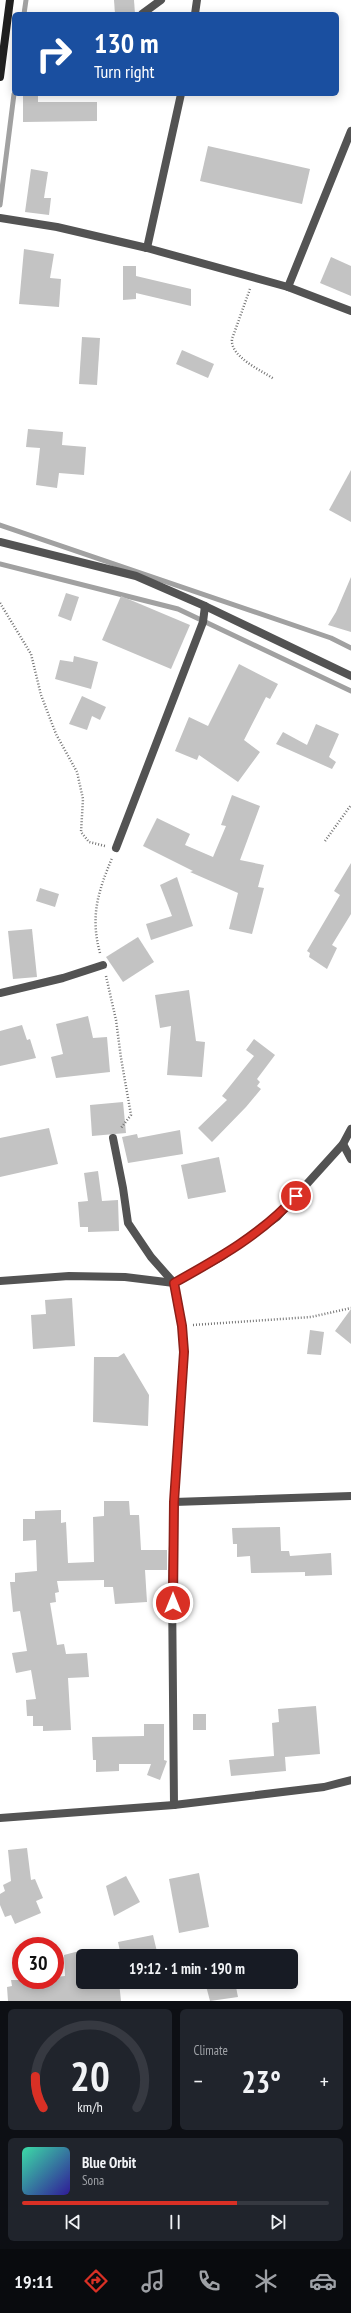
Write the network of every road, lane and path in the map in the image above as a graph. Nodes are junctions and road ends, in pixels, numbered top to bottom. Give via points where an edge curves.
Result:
1 (10, 0) edge
2 (161, 0) edge
3 (197, 0) edge
4 (145, 12) edge
5 (195, 12) edge
6 (0, 77) edge
7 (181, 96) edge
8 (351, 131) edge
9 (0, 218) edge
10 (147, 248) junction
11 (254, 277) junction
12 (288, 287) junction
13 (351, 311) edge
14 (274, 379) dead end
15 (0, 542) edge
16 (0, 603) edge
17 (205, 606) junction
18 (351, 676) edge
19 (351, 805) edge
20 (325, 841) dead end
21 (116, 848) junction
22 (103, 965) junction
23 (0, 993) edge
24 (351, 1129) edge
25 (113, 1138) joint
26 (343, 1144) junction
27 (351, 1159) edge
28 (0, 1280) edge
29 (174, 1283) junction
30 (351, 1308) edge
31 (182, 1326) junction
32 (351, 1496) edge
33 (174, 1502) junction
34 (351, 1780) edge
35 (174, 1804) junction
36 (0, 1818) edge

1 - 6 street
2 - 4 street
3 - 5 street
7 - 10 street
8 - 12 street
9 - 10 street via 57,226
10 - 11 street
11 - 12 street
11 - 14 path via 232,345 238,354
12 - 13 street
15 - 17 street via 136,576
16 - 21 path via 31,654 48,714 77,772 84,799 81,832 89,842
17 - 18 street
17 - 21 street via 203,622
19 - 20 path
21 - 22 path via 100,887 94,921
22 - 23 street
22 - 25 path via 116,1020 131,1115
24 - 26 street
25 - 29 street via 128,1224 151,1257
26 - 27 street
26 - 29 street via 277,1217 221,1257
28 - 29 street via 69,1276 125,1277
29 - 31 street
30 - 31 path via 311,1317
31 - 33 street via 184,1352
32 - 33 street
33 - 35 street
34 - 35 street via 324,1787
35 - 36 street

